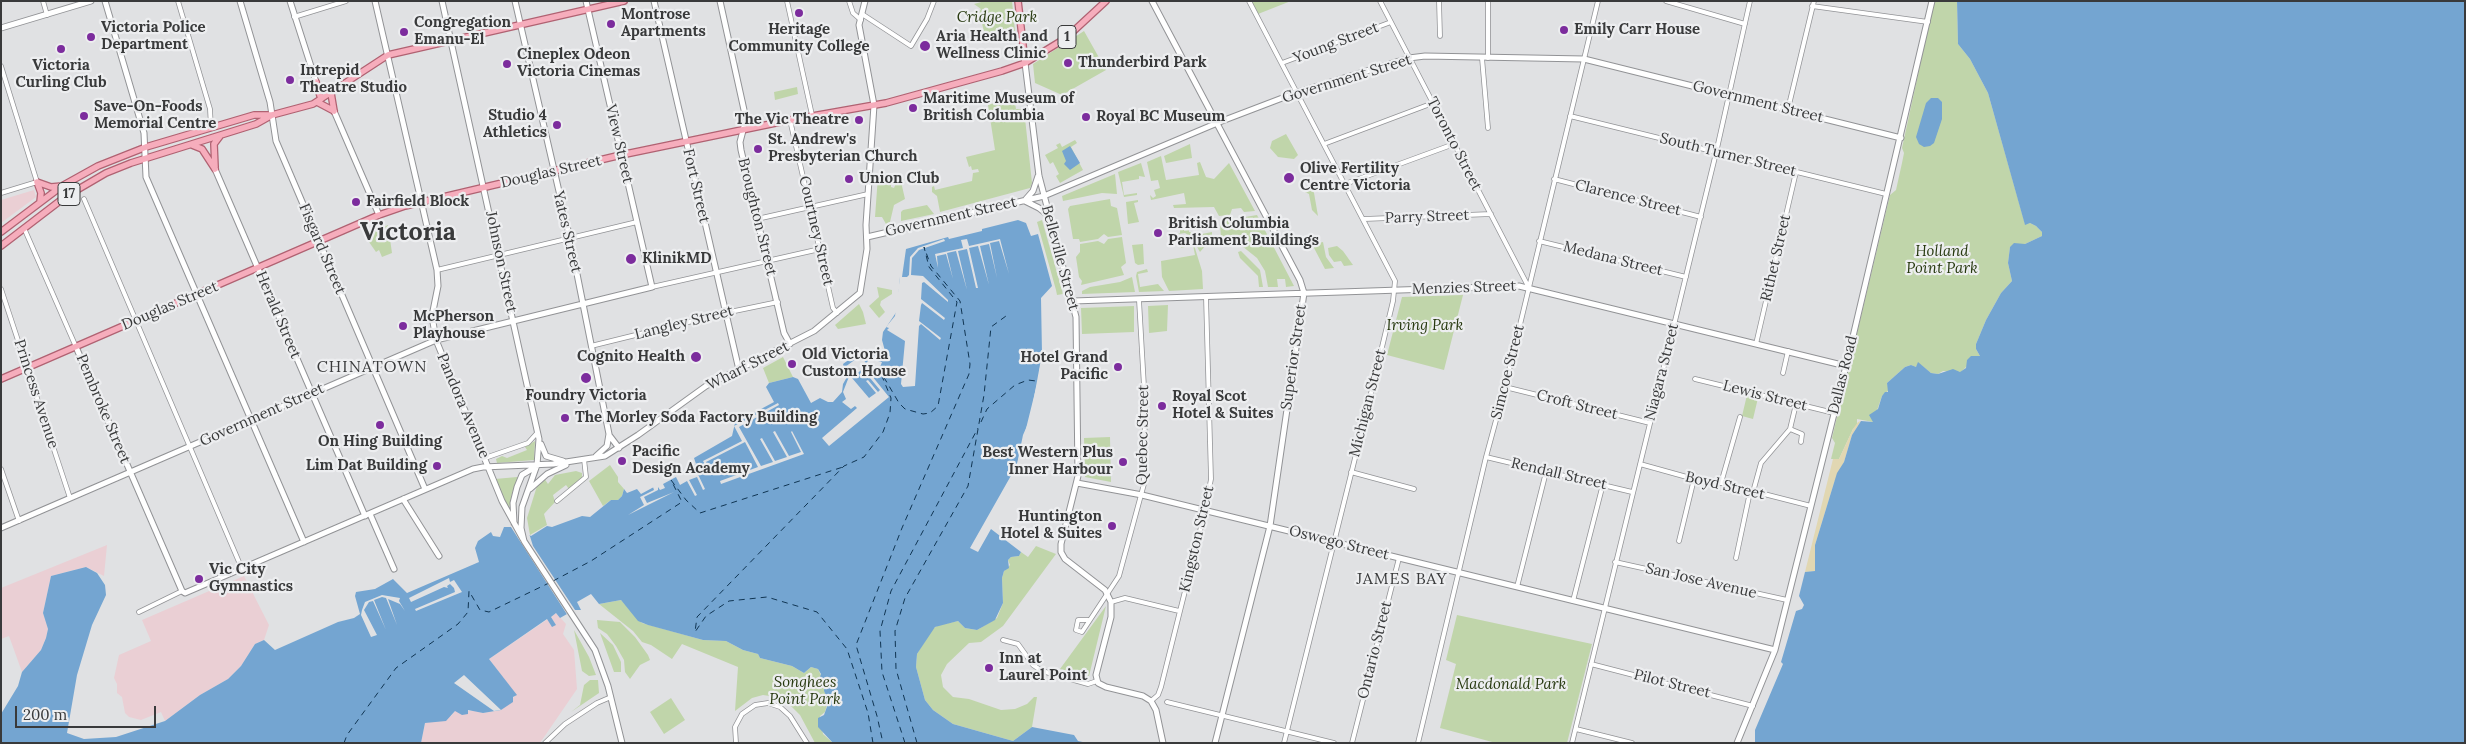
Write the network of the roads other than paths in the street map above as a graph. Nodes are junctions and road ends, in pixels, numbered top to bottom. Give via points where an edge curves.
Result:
1 (43, 1) edge
2 (91, 1) edge
3 (105, 1) edge
4 (178, 1) edge
5 (240, 1) edge
6 (290, 1) edge
7 (346, 1) edge
8 (375, 1) edge
9 (442, 1) edge
10 (514, 1) edge
11 (586, 1) edge
12 (624, 1) edge
13 (654, 1) edge
14 (720, 1) edge
15 (787, 1) edge
16 (849, 1) edge
17 (865, 1) edge
18 (934, 1) edge
19 (1018, 1) edge
20 (1106, 1) edge
21 (1152, 1) edge
22 (1249, 1) edge
23 (1380, 1) edge
24 (1439, 1) edge
25 (1488, 1) edge
26 (1598, 1) edge
27 (1750, 1) edge
28 (1932, 1) edge
29 (1669, 2) edge
30 (335, 3) edge
31 (1813, 4) edge
32 (588, 9) junction
33 (47, 15) junction
34 (294, 17) junction
35 (861, 20) junction
36 (1391, 22) junction
37 (1928, 22) junction
38 (520, 24) junction
39 (1745, 24) junction
40 (1, 28) edge
41 (1440, 36) dead end
42 (451, 40) junction
43 (388, 56) junction
44 (1409, 58) junction
45 (1482, 58) junction
46 (1488, 58) junction
47 (1584, 59) junction
48 (1025, 63) junction
49 (1282, 63) junction
50 (1, 66) edge
51 (316, 82) junction
52 (1298, 92) junction
53 (329, 94) junction
54 (1730, 96) junction
55 (319, 101) junction
56 (1432, 103) junction
57 (874, 105) junction
58 (1788, 109) junction
59 (334, 111) junction
60 (272, 115) junction
61 (812, 116) junction
62 (1570, 116) junction
63 (790, 120) junction
64 (1216, 124) junction
65 (211, 128) junction
66 (1488, 128) dead end
67 (742, 131) junction
68 (220, 136) junction
69 (1901, 138) junction
70 (686, 142) junction
71 (1324, 144) junction
72 (1454, 144) junction
73 (190, 145) junction
74 (146, 148) junction
75 (1716, 153) junction
76 (621, 155) junction
77 (146, 158) junction
78 (215, 169) junction
79 (553, 172) junction
80 (1796, 172) junction
81 (1038, 176) junction
82 (1554, 179) junction
83 (37, 182) junction
84 (1345, 184) junction
85 (62, 186) junction
86 (485, 188) junction
87 (1, 193) edge
88 (868, 194) junction
89 (1886, 194) junction
90 (1044, 196) junction
91 (84, 199) dead end
92 (421, 201) junction
93 (1024, 201) junction
94 (40, 202) junction
95 (810, 207) junction
96 (1490, 214) junction
97 (379, 215) junction
98 (1050, 216) junction
99 (1701, 217) junction
100 (757, 219) junction
101 (1364, 219) junction
102 (637, 222) junction
103 (10, 226) junction
104 (24, 228) junction
105 (1, 232) edge
106 (866, 237) junction
107 (570, 239) junction
108 (319, 241) junction
109 (1539, 241) junction
110 (1, 246) edge
111 (820, 249) junction
112 (500, 255) junction
113 (768, 261) junction
114 (258, 268) junction
115 (437, 270) junction
116 (716, 272) junction
117 (1686, 277) junction
118 (1528, 286) junction
119 (652, 287) junction
120 (1, 289) edge
121 (1395, 290) junction
122 (1304, 293) junction
123 (197, 294) junction
124 (1206, 297) junction
125 (1139, 300) junction
126 (1073, 301) junction
127 (778, 302) junction
128 (583, 304) junction
129 (571, 307) junction
130 (725, 313) junction
131 (838, 313) junction
132 (585, 315) junction
133 (136, 320) junction
134 (513, 320) junction
135 (1675, 324) junction
136 (436, 340) junction
137 (790, 344) junction
138 (1756, 344) junction
139 (591, 346) junction
140 (76, 347) junction
141 (1788, 352) junction
142 (1846, 366) junction
143 (27, 368) junction
144 (372, 368) junction
145 (739, 370) junction
146 (1783, 373) dead end
147 (1, 379) edge
148 (1695, 379) dead end
149 (1505, 386) junction
150 (312, 394) junction
151 (1796, 404) junction
152 (1834, 413) junction
153 (1740, 417) dead end
154 (251, 420) junction
155 (1650, 423) junction
156 (1790, 429) junction
157 (538, 432) junction
158 (609, 434) junction
159 (539, 439) junction
160 (1802, 442) dead end
161 (190, 447) junction
162 (618, 448) junction
163 (596, 456) junction
164 (1486, 457) junction
165 (485, 458) junction
166 (584, 459) junction
167 (570, 462) junction
168 (1640, 464) junction
169 (488, 466) junction
170 (537, 466) junction
171 (1, 469) edge
172 (130, 472) junction
173 (1351, 472) junction
174 (1546, 472) junction
175 (1694, 479) junction
176 (1077, 482) junction
177 (1721, 483) junction
178 (1603, 484) junction
179 (425, 489) junction
180 (1414, 489) dead end
181 (528, 491) junction
182 (1632, 492) junction
183 (1752, 492) junction
184 (1142, 495) junction
185 (70, 498) junction
186 (403, 499) junction
187 (557, 501) dead end
188 (1811, 506) junction
189 (1206, 511) junction
190 (367, 515) junction
191 (511, 519) junction
192 (19, 521) junction
193 (1270, 526) junction
194 (1, 528) edge
195 (524, 541) junction
196 (304, 542) junction
197 (1334, 542) junction
198 (1679, 542) dead end
199 (440, 556) dead end
200 (1399, 558) junction
201 (1736, 558) dead end
202 (1615, 562) junction
203 (242, 569) junction
204 (394, 569) dead end
205 (1459, 572) junction
206 (1517, 588) junction
207 (182, 591) junction
208 (1107, 593) junction
209 (1788, 600) junction
210 (1573, 601) junction
211 (1111, 602) junction
212 (1604, 609) junction
213 (139, 612) dead end
214 (1179, 612) junction
215 (1088, 620) dead end
216 (1003, 640) dead end
217 (1775, 650) junction
218 (1591, 664) junction
219 (1097, 681) junction
220 (611, 697) junction
221 (1151, 701) junction
222 (1167, 702) dead end
223 (1753, 706) junction
224 (1222, 715) junction
225 (1576, 729) junction
226 (1286, 732) junction
227 (546, 743) edge
228 (622, 743) edge
229 (736, 743) edge
230 (807, 743) edge
231 (1163, 743) edge
232 (1215, 743) edge
233 (1284, 743) edge
234 (1334, 743) edge
235 (1352, 743) edge
236 (1418, 743) edge
237 (1572, 743) edge
238 (1632, 743) edge
239 (1737, 743) edge

1 - 33 street
2 - 33 street
3 - 74 street
4 - 65 street via 210,109
5 - 60 street, Fisgard Street
6 - 34 street
7 - 30 street
8 - 43 street, Pandora Avenue
9 - 42 street, Johnson Street
10 - 38 street, Yates Street
11 - 32 street, View Street
12 - 32 main road, 17
13 - 70 street, Fort Street
14 - 67 street, Broughton Street via 746,119
15 - 61 street
16 - 35 street via 853,13
17 - 35 street
18 - 35 street via 911,46
19 - 48 main road, Belleville Street
20 - 48 main road, Douglas Street / 1 via 1066,38
21 - 64 street, Superior Street
22 - 49 street
23 - 36 street, Toronto Street
24 - 41 street
25 - 46 street
26 - 47 street, Simcoe Street
27 - 39 street, Niagara Street
28 - 37 street, Dallas Road
29 - 39 street
30 - 34 street
31 - 37 street
31 - 58 street
32 - 38 main road, 17
32 - 76 street, View Street
33 - 40 street
34 - 51 street
35 - 57 street, Wharf Street
36 - 44 street, Toronto Street
36 - 49 street, Young Street
37 - 69 street, Dallas Road
38 - 42 main road, 17
38 - 79 street, Yates Street
39 - 54 street, Niagara Street
42 - 43 main road, 17
42 - 86 street, Johnson Street
43 - 53 main road, 17
43 - 92 street, Pandora Avenue
44 - 45 street, Government Street
44 - 52 street, Government Street
44 - 56 street, Toronto Street
45 - 46 street, Government Street
45 - 66 street
46 - 47 street, Government Street
47 - 54 street, Government Street
47 - 62 street, Simcoe Street
48 - 57 main road, Douglas Street / 1
48 - 81 street, Belleville Street
49 - 52 street
50 - 83 street
51 - 53 main road
51 - 55 main road
52 - 64 street, Government Street
52 - 71 street
53 - 55 main road, 17
53 - 59 main road
54 - 58 street, Government Street
54 - 75 street, Niagara Street
55 - 59 main road
55 - 60 main road, 17
56 - 71 street
56 - 72 street, Toronto Street
57 - 61 main road, Douglas Street / 1
57 - 88 street, Wharf Street
58 - 69 street, Government Street
59 - 97 street
60 - 65 main road, 17 via 254,115
60 - 68 main road, 17
60 - 108 street, Fisgard Street via 276,141
61 - 63 main road, Douglas Street / 1
62 - 75 street, South Turner Street
62 - 82 street, Simcoe Street
63 - 67 main road, Douglas Street / 1
63 - 95 street, Courtney Street
64 - 90 street, Government Street
64 - 122 street, Superior Street
65 - 74 main road, 17
67 - 70 main road, Douglas Street / 1
67 - 100 street, Broughton Street via 741,150
68 - 73 main road, 17
68 - 78 main road via 214,144
69 - 89 street, Dallas Road
70 - 76 main road, Douglas Street / 1
70 - 116 street, Fort Street
71 - 84 street
72 - 84 street
72 - 96 street, Toronto Street
73 - 77 main road, 17
73 - 78 main road via 202,148
74 - 77 street
74 - 85 main road, 17 via 98,166
75 - 80 street, South Turner Street
75 - 99 street, Niagara Street
76 - 79 main road, Douglas Street / 1
76 - 102 street, View Street
77 - 104 main road, 17 via 86,183
77 - 123 street via 146,177
78 - 114 street, Herald Street
79 - 86 main road, Douglas Street / 1
79 - 107 street, Yates Street
80 - 89 street, South Turner Street
80 - 138 street, Rithet Street
81 - 90 street, Belleville Street
81 - 93 street via 1033,191
82 - 99 street, Clarence Street
82 - 109 street, Simcoe Street
83 - 85 main road
83 - 87 street
83 - 94 main road via 42,193
84 - 101 street
85 - 94 main road, 17
86 - 92 main road, Douglas Street / 1
86 - 112 street, Johnson Street
88 - 95 street
88 - 106 street, Wharf Street
89 - 142 street, Dallas Road
90 - 93 street, Government Street
90 - 98 street, Belleville Street
91 - 133 street
92 - 97 main road, Douglas Street / 1
92 - 115 street, Pandora Avenue
93 - 98 street
93 - 106 street, Government Street
94 - 103 main road, 17
95 - 100 street
95 - 111 street, Courtney Street
96 - 101 street, Parry Street
96 - 118 street, Toronto Street
97 - 108 main road, Douglas Street / 1
98 - 126 street, Belleville Street
99 - 117 street, Niagara Street
100 - 113 street, Broughton Street
101 - 121 street via 1395,281
102 - 107 street
102 - 119 street, View Street
103 - 104 main road
103 - 105 main road, 17
104 - 110 main road, 17
104 - 140 street, Pembroke Street
106 - 131 street, Wharf Street via 862,288
107 - 112 street
107 - 128 street, Yates Street
108 - 114 main road, Douglas Street / 1
108 - 144 street, Fisgard Street
109 - 117 street, Medana Street
109 - 118 street, Simcoe Street
111 - 113 street, Government Street
111 - 131 street, Courtney Street
112 - 115 street
112 - 134 street, Johnson Street
113 - 116 street, Government Street
113 - 127 street, Broughton Street
114 - 123 main road, Douglas Street / 1
114 - 150 street, Herald Street
115 - 136 street, Pandora Avenue via 438,286 432,316
116 - 119 street, Government Street
116 - 130 street, Fort Street
117 - 135 street, Niagara Street
118 - 121 street, Menzies Street
118 - 135 street, Menzies Street
118 - 149 street, Simcoe Street
119 - 128 street, Government Street
120 - 143 street, Princess Avenue
121 - 122 street, Menzies Street
121 - 173 street, Michigan Street
122 - 124 street, Menzies Street
122 - 193 street, Superior Street
123 - 133 main road, Douglas Street / 1
123 - 154 street
124 - 125 street, Menzies Street
124 - 189 street, Kingston Street via 1211,479
125 - 126 street, Menzies Street
125 - 184 street, Quebec Street via 1145,403
126 - 176 street, Belleville Street via 1077,326
127 - 130 street, Langley Street
127 - 137 street, Broughton Street via 784,333
128 - 129 street, Government Street
128 - 132 street, Yates Street
129 - 132 street
129 - 134 street, Government Street
130 - 139 street, Langley Street
130 - 145 street, Fort Street
131 - 137 street, Wharf Street via 814,332
132 - 139 street, Yates Street
133 - 140 main road, Douglas Street / 1
133 - 161 street
134 - 136 street, Government Street
134 - 157 street, Johnson Street
135 - 138 street, Menzies Street
135 - 155 street, Niagara Street
136 - 144 street, Government Street
136 - 165 street, Pandora Avenue
137 - 145 street, Wharf Street
138 - 141 street, Menzies Street
139 - 158 street, Yates Street
140 - 143 main road, Douglas Street / 1
140 - 172 street, Pembroke Street
141 - 142 street, Menzies Street
141 - 146 street
142 - 152 street, Dallas Road
143 - 147 main road, Douglas Street / 1
143 - 185 street, Princess Avenue
144 - 150 street, Government Street
144 - 179 street, Fisgard Street
145 - 162 street, Wharf Street via 703,388
148 - 151 street, Lewis Street
149 - 155 street, Croft Street
149 - 164 street, Simcoe Street
150 - 154 street, Government Street
150 - 190 street, Herald Street
151 - 152 street, Lewis Street
151 - 156 street
152 - 188 street, Dallas Road
153 - 177 street
154 - 161 street, Government Street
154 - 196 street
155 - 168 street, Niagara Street
156 - 160 street via 1802,434
156 - 183 street via 1761,463
157 - 159 street, Johnson Street
157 - 165 street via 528,443
158 - 162 street, Yates Street
158 - 163 street via 607,446
159 - 167 street via 548,458
159 - 170 street, Johnson Street
161 - 172 street, Government Street
161 - 203 street
162 - 163 street, Wharf Street via 605,456
163 - 166 street, Wharf Street
164 - 174 street, Rendall Street
164 - 205 street, Simcoe Street
165 - 169 street, Pandora Avenue
166 - 167 street, Wharf Street
166 - 187 street via 586,477
167 - 170 street, Wharf Street
167 - 181 street via 547,474
168 - 175 street, Boyd Street
168 - 182 street, Niagara Street
169 - 170 street, Wharf Street
169 - 179 street, Wharf Street
169 - 191 street, Pandora Avenue
170 - 181 street, Johnson Street
170 - 191 street via 519,480
171 - 192 street
172 - 185 street, Government Street
172 - 207 street, Pembroke Street
173 - 180 street
173 - 197 street, Michigan Street
174 - 178 street, Rendall Street
174 - 206 street
175 - 177 street, Boyd Street
175 - 198 street
176 - 184 street, Oswego Street
176 - 208 street, Belleville Street via 1061,544 1062,553
177 - 183 street, Boyd Street
178 - 182 street, Rendall Street
178 - 210 street
179 - 186 street, Wharf Street
181 - 195 street, Johnson Street via 521,518
182 - 202 street, Niagara Street
183 - 188 street, Boyd Street
183 - 201 street
184 - 189 street, Oswego Street
184 - 208 street, Quebec Street via 1119,576
185 - 192 street, Government Street
186 - 190 street, Wharf Street
186 - 199 street
188 - 209 street, Dallas Road
189 - 193 street, Oswego Street
189 - 214 street, Kingston Street
190 - 196 street, Wharf Street
190 - 204 street, Herald Street
191 - 195 street
192 - 194 street, Government Street
193 - 197 street, Oswego Street
193 - 224 street, Superior Street
195 - 220 street, Johnson Street via 583,630 600,662
196 - 203 street, Wharf Street
197 - 200 street, Oswego Street
197 - 226 street, Michigan Street
200 - 205 street, Oswego Street
200 - 235 street, Ontario Street
202 - 209 street, San Jose Avenue
202 - 212 street, Niagara Street
203 - 207 street, Wharf Street via 188,592
205 - 206 street, Oswego Street
205 - 236 street, Simcoe Street
206 - 210 street, Oswego Street
207 - 213 street
208 - 211 street
208 - 215 street, Quebec Street
209 - 217 street, Dallas Road
210 - 212 street, Oswego Street
211 - 214 street via 1125,598
211 - 219 street via 1112,613
212 - 217 street, Oswego Street
212 - 218 street, Niagara Street
214 - 221 street, Kingston Street via 1161,687 1158,696
216 - 219 street via 1018,644 1033,665 1042,671 1088,684
217 - 223 street, Dallas Road
218 - 223 street, Pilot Street
218 - 225 street, Niagara Street
219 - 221 street via 1102,686
220 - 227 street via 565,724
220 - 228 street, Johnson Street
221 - 231 street
222 - 224 street
223 - 239 street, Dallas Road
224 - 226 street
224 - 232 street, Superior Street
225 - 237 street, Niagara Street
225 - 238 street
226 - 233 street, Michigan Street
226 - 234 street
229 - 230 street via 735,727 739,718 750,707 761,703 786,711

